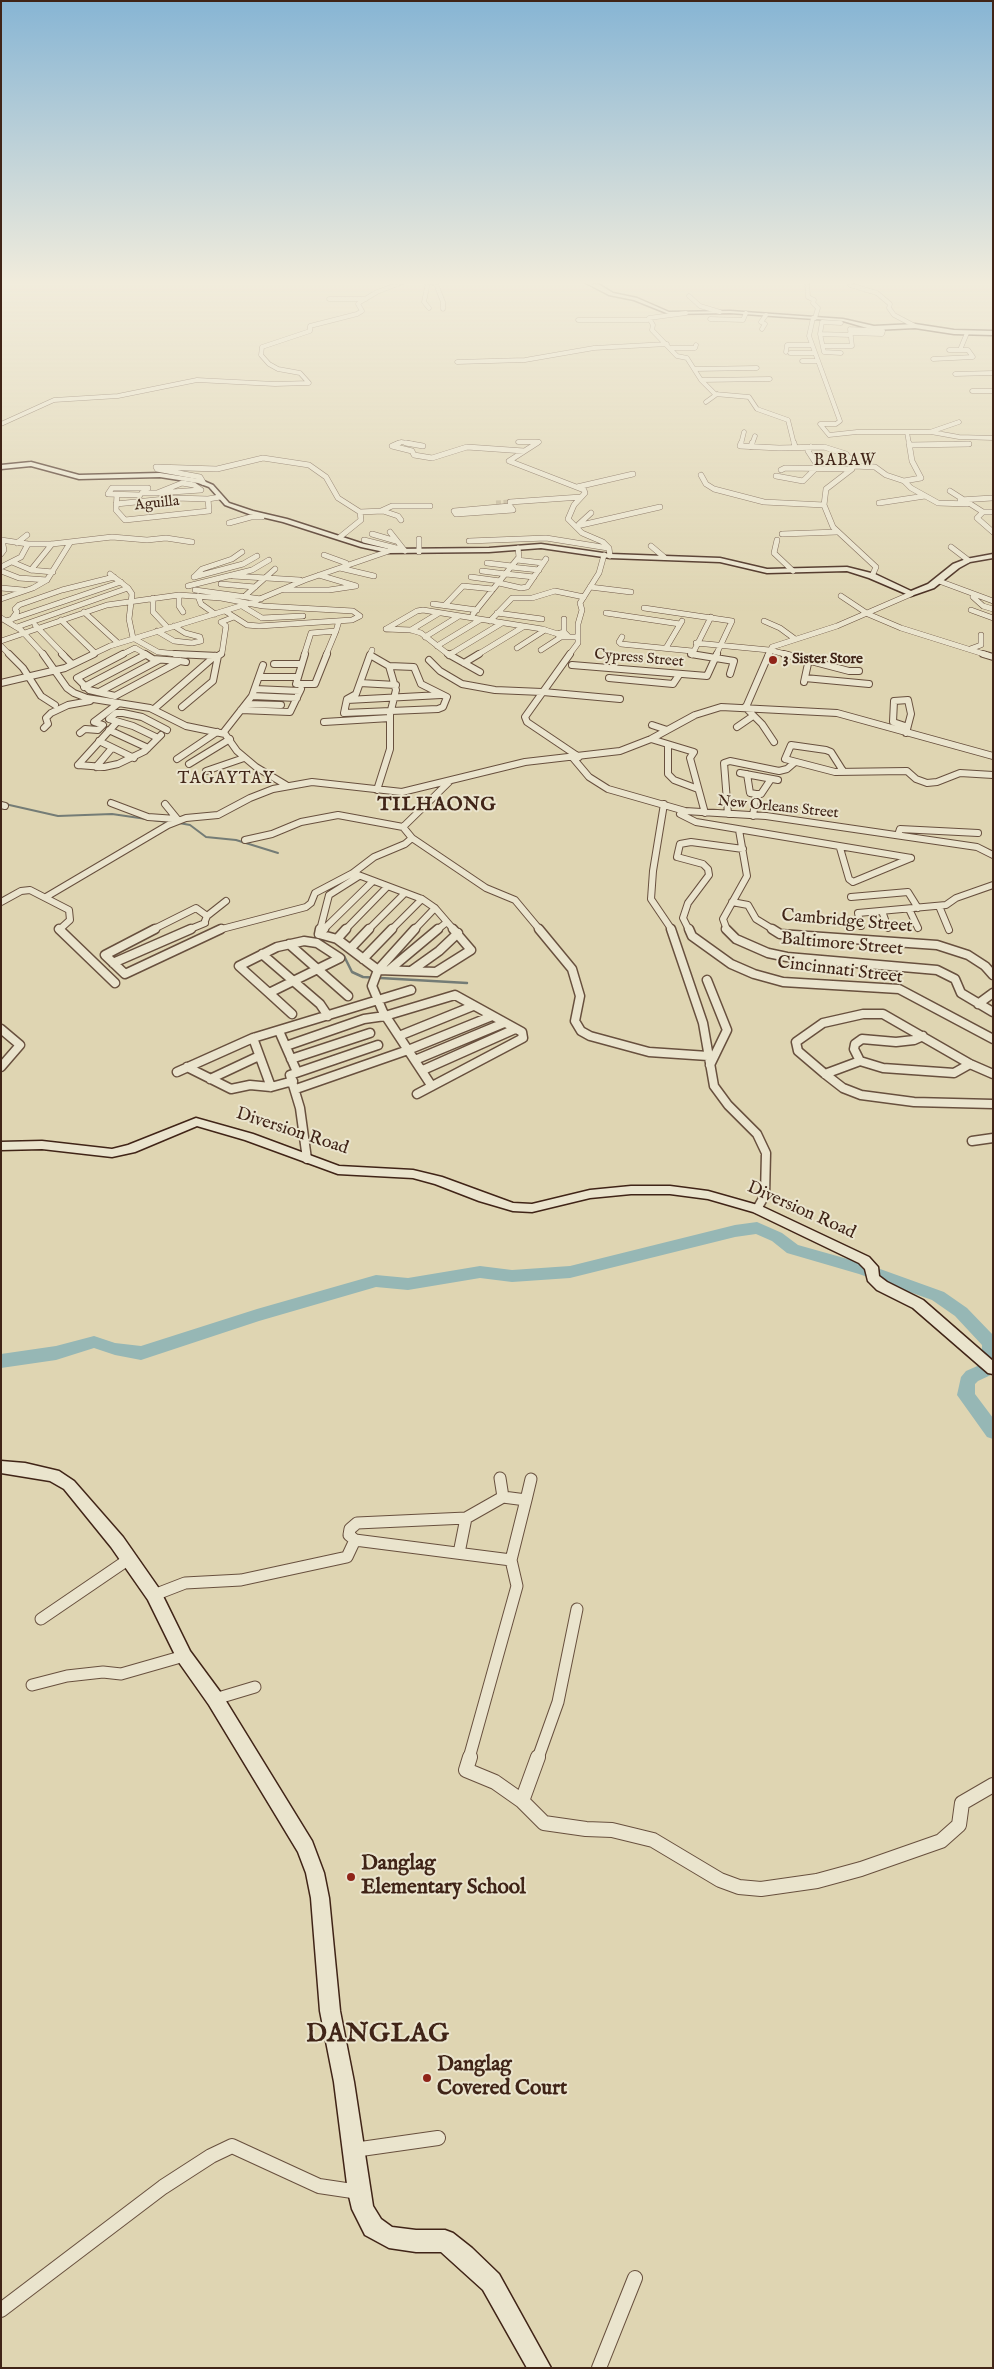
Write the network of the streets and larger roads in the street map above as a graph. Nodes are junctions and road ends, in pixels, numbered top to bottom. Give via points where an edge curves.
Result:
1 (135, 393) edge
2 (747, 393) edge
3 (829, 393) edge
4 (717, 394) joint
5 (746, 396) junction
6 (706, 402) dead end
7 (959, 422) dead end
8 (1, 424) edge
9 (905, 426) dead end
10 (744, 432) dead end
11 (908, 432) junction
12 (930, 432) junction
13 (829, 435) junction
14 (755, 436) dead end
15 (993, 438) edge
16 (518, 442) dead end
17 (969, 444) dead end
18 (910, 445) junction
19 (422, 446) dead end
20 (751, 447) junction
21 (795, 447) junction
22 (811, 447) junction
23 (824, 447) junction
24 (524, 451) junction
25 (810, 455) junction
26 (816, 455) dead end
27 (1, 467) edge
28 (816, 467) junction
29 (853, 468) junction
30 (781, 470) dead end
31 (633, 474) dead end
32 (701, 475) dead end
33 (776, 476) dead end
34 (904, 481) junction
35 (203, 482) junction
36 (577, 487) junction
37 (950, 491) dead end
38 (141, 494) junction
39 (157, 494) junction
40 (117, 495) junction
41 (926, 496) junction
42 (220, 497) junction
43 (581, 497) junction
44 (992, 498) edge
45 (962, 500) junction
46 (208, 502) junction
47 (576, 502) junction
48 (129, 503) junction
49 (496, 503) tunnel mouth
50 (879, 503) dead end
51 (948, 504) junction
52 (968, 504) junction
53 (512, 505) junction
54 (824, 505) junction
55 (430, 506) dead end
56 (454, 506) dead end
57 (660, 507) dead end
58 (117, 510) junction
59 (381, 510) junction
60 (360, 512) junction
61 (982, 512) junction
62 (993, 512) edge
63 (591, 513) dead end
64 (262, 517) junction
65 (400, 520) dead end
66 (229, 523) dead end
67 (578, 525) junction
68 (390, 532) dead end
69 (837, 532) junction
70 (993, 532) edge
71 (372, 534) dead end
72 (782, 534) dead end
73 (27, 535) dead end
74 (340, 537) junction
75 (419, 539) dead end
76 (1, 540) edge
77 (364, 540) dead end
78 (777, 540) dead end
79 (397, 541) junction
80 (469, 541) dead end
81 (192, 542) dead end
82 (17, 543) junction
83 (70, 543) junction
84 (28, 544) junction
85 (52, 544) junction
86 (651, 546) dead end
87 (518, 548) junction
88 (951, 548) dead end
89 (388, 551) junction
90 (406, 551) junction
91 (242, 552) dead end
92 (419, 552) junction
93 (608, 553) junction
94 (1, 554) edge
95 (324, 555) dead end
96 (256, 556) dead end
97 (993, 556) edge
98 (664, 557) junction
99 (268, 560) dead end
100 (517, 560) junction
101 (968, 560) junction
102 (12, 562) junction
103 (201, 562) dead end
104 (346, 563) junction
105 (487, 563) dead end
106 (211, 565) junction
107 (512, 566) junction
108 (340, 568) junction
109 (275, 569) dead end
110 (332, 569) dead end
111 (1, 570) edge
112 (31, 570) junction
113 (539, 570) junction
114 (482, 571) dead end
115 (792, 571) junction
116 (53, 572) junction
117 (506, 574) junction
118 (319, 575) junction
119 (112, 576) joint
120 (233, 576) junction
121 (374, 576) dead end
122 (872, 576) junction
123 (194, 577) junction
124 (471, 577) dead end
125 (264, 578) junction
126 (534, 578) junction
127 (47, 580) junction
128 (305, 580) junction
129 (333, 580) junction
130 (939, 580) junction
131 (122, 582) junction
132 (500, 582) junction
133 (221, 584) dead end
134 (188, 586) junction
135 (254, 587) junction
136 (590, 587) junction
137 (1, 588) edge
138 (128, 588) junction
139 (493, 589) junction
140 (27, 590) junction
141 (282, 590) junction
142 (631, 592) dead end
143 (968, 593) junction
144 (911, 594) junction
145 (179, 595) junction
146 (246, 595) junction
147 (198, 596) junction
148 (584, 596) junction
149 (841, 596) dead end
150 (3, 598) edge
151 (153, 598) junction
152 (261, 599) junction
153 (133, 600) junction
154 (993, 601) edge
155 (250, 603) junction
156 (434, 604) dead end
157 (242, 606) junction
158 (445, 606) junction
159 (983, 606) junction
160 (993, 609) edge
161 (225, 611) junction
162 (84, 612) junction
163 (303, 612) junction
164 (439, 613) junction
165 (498, 613) junction
166 (606, 613) dead end
167 (215, 614) junction
168 (686, 614) junction
169 (868, 614) junction
170 (459, 616) junction
171 (711, 617) junction
172 (234, 618) junction
173 (638, 618) junction
174 (993, 618) edge
175 (6, 619) edge
176 (564, 619) dead end
177 (61, 620) junction
178 (480, 620) junction
179 (32, 621) junction
180 (192, 621) junction
181 (339, 621) junction
182 (490, 621) junction
183 (764, 621) dead end
184 (502, 623) junction
185 (301, 624) junction
186 (680, 624) junction
187 (17, 627) junction
188 (171, 627) junction
189 (523, 627) junction
190 (38, 628) junction
191 (544, 629) junction
192 (411, 630) junction
193 (157, 631) junction
194 (336, 631) junction
195 (24, 633) junction
196 (563, 635) junction
197 (981, 635) dead end
198 (425, 636) junction
199 (578, 636) junction
200 (133, 638) junction
201 (795, 639) junction
202 (621, 640) dead end
203 (646, 640) dead end
204 (1, 641) edge
205 (118, 643) junction
206 (696, 643) junction
207 (746, 643) dead end
208 (1, 646) edge
209 (437, 646) junction
210 (643, 646) junction
211 (721, 646) junction
212 (776, 646) junction
213 (517, 648) dead end
214 (666, 648) junction
215 (967, 649) junction
216 (541, 650) dead end
217 (769, 650) junction
218 (95, 653) junction
219 (692, 653) junction
220 (145, 655) junction
221 (449, 655) junction
222 (217, 656) junction
223 (993, 657) edge
224 (716, 659) junction
225 (809, 659) junction
226 (159, 660) junction
227 (429, 660) dead end
228 (464, 663) junction
229 (72, 664) junction
230 (106, 664) junction
231 (302, 664) junction
232 (263, 665) dead end
233 (572, 665) dead end
234 (829, 665) junction
235 (389, 666) junction
236 (614, 669) junction
237 (56, 670) junction
238 (116, 671) junction
239 (850, 671) junction
240 (859, 671) dead end
241 (480, 672) dead end
242 (730, 674) dead end
243 (679, 675) junction
244 (129, 676) junction
245 (29, 677) junction
246 (260, 677) junction
247 (278, 677) junction
248 (298, 677) junction
249 (146, 680) junction
250 (828, 680) junction
251 (213, 681) junction
252 (222, 681) dead end
253 (1, 683) edge
254 (360, 683) junction
255 (856, 683) junction
256 (868, 684) dead end
257 (396, 685) junction
258 (84, 687) junction
259 (255, 689) junction
260 (300, 690) joint
261 (542, 692) junction
262 (444, 695) junction
263 (98, 696) junction
264 (252, 696) junction
265 (395, 696) junction
266 (168, 698) junction
267 (297, 698) junction
268 (620, 699) dead end
269 (116, 700) junction
270 (347, 700) junction
271 (246, 704) junction
272 (55, 705) dead end
273 (293, 706) junction
274 (746, 707) junction
275 (154, 709) junction
276 (241, 710) junction
277 (390, 714) junction
278 (753, 716) junction
279 (117, 722) junction
280 (176, 722) junction
281 (324, 722) dead end
282 (652, 725) dead end
283 (737, 726) dead end
284 (44, 728) dead end
285 (109, 730) junction
286 (167, 730) junction
287 (667, 730) junction
288 (907, 730) junction
289 (220, 732) junction
290 (80, 733) dead end
291 (158, 738) junction
292 (230, 739) junction
293 (651, 739) junction
294 (99, 742) junction
295 (774, 742) dead end
296 (668, 744) junction
297 (196, 746) junction
298 (112, 748) junction
299 (148, 748) junction
300 (810, 748) junction
301 (209, 751) junction
302 (993, 756) edge
303 (134, 758) junction
304 (244, 758) junction
305 (576, 758) junction
306 (176, 759) dead end
307 (794, 763) junction
308 (189, 764) dead end
309 (803, 764) junction
310 (96, 767) junction
311 (206, 771) dead end
312 (843, 771) junction
313 (993, 775) edge
314 (770, 778) junction
315 (778, 780) dead end
316 (449, 781) junction
317 (286, 785) junction
318 (698, 789) junction
319 (377, 790) junction
320 (756, 794) junction
321 (111, 803) dead end
322 (165, 804) dead end
323 (664, 804) junction
324 (705, 813) junction
325 (680, 814) dead end
326 (728, 814) junction
327 (753, 816) junction
328 (178, 820) junction
329 (403, 827) junction
330 (739, 830) junction
331 (978, 833) dead end
332 (898, 835) junction
333 (412, 838) junction
334 (245, 840) dead end
335 (840, 848) junction
336 (743, 849) junction
337 (993, 855) edge
338 (356, 875) junction
339 (372, 882) junction
340 (993, 886) edge
341 (387, 887) junction
342 (1, 893) edge
343 (405, 893) junction
344 (10, 897) junction
345 (46, 897) junction
346 (851, 897) dead end
347 (422, 899) junction
348 (226, 901) dead end
349 (1, 902) edge
350 (732, 902) junction
351 (939, 906) junction
352 (435, 908) junction
353 (918, 908) junction
354 (909, 909) junction
355 (882, 911) junction
356 (206, 920) junction
357 (447, 922) junction
358 (861, 926) dead end
359 (888, 928) dead end
360 (918, 928) dead end
361 (949, 930) dead end
362 (214, 932) junction
363 (458, 933) junction
364 (319, 934) junction
365 (337, 939) junction
366 (289, 944) junction
367 (350, 948) junction
368 (262, 954) junction
369 (363, 959) junction
370 (114, 964) junction
371 (102, 970) junction
372 (318, 970) junction
373 (389, 970) junction
374 (411, 971) junction
375 (375, 975) junction
376 (993, 975) edge
377 (707, 980) dead end
378 (294, 981) junction
379 (114, 984) dead end
380 (411, 990) dead end
381 (269, 993) junction
382 (993, 993) edge
383 (348, 996) dead end
384 (379, 1001) junction
385 (978, 1004) junction
386 (473, 1006) junction
387 (993, 1012) edge
388 (292, 1014) dead end
389 (328, 1016) junction
390 (385, 1016) junction
391 (492, 1016) junction
392 (364, 1019) junction
393 (504, 1023) junction
394 (515, 1028) junction
395 (1, 1029) edge
396 (279, 1031) junction
397 (370, 1033) junction
398 (399, 1036) junction
399 (924, 1036) junction
400 (253, 1038) junction
401 (993, 1039) edge
402 (378, 1045) junction
403 (286, 1046) junction
404 (408, 1050) junction
405 (259, 1056) junction
406 (708, 1056) junction
407 (386, 1057) junction
408 (291, 1059) junction
409 (415, 1060) junction
410 (860, 1061) junction
411 (970, 1064) junction
412 (710, 1066) junction
413 (1, 1067) edge
414 (187, 1067) junction
415 (423, 1070) junction
416 (177, 1072) dead end
417 (825, 1074) junction
418 (993, 1074) edge
419 (210, 1079) junction
420 (295, 1080) junction
421 (431, 1085) junction
422 (272, 1087) junction
423 (417, 1094) dead end
424 (993, 1104) edge
425 (993, 1138) edge
426 (972, 1141) dead end
427 (1, 1146) edge
428 (307, 1159) junction
429 (757, 1209) junction
430 (993, 1369) edge
431 (1, 1467) edge
432 (500, 1478) dead end
433 (531, 1479) dead end
434 (503, 1497) junction
435 (526, 1500) junction
436 (466, 1518) junction
437 (354, 1540) junction
438 (459, 1553) junction
439 (129, 1559) junction
440 (512, 1560) junction
441 (154, 1595) junction
442 (577, 1609) dead end
443 (41, 1619) dead end
444 (184, 1656) junction
445 (32, 1685) dead end
446 (255, 1687) dead end
447 (215, 1699) junction
448 (993, 1786) edge
449 (522, 1801) junction
450 (438, 2138) dead end
451 (356, 2172) junction
452 (634, 2278) dead end
453 (1, 2310) edge
454 (540, 2368) edge
455 (599, 2368) edge

1 - 8 street via 54,400
2 - 5 street
3 - 13 street via 840,421 820,424
4 - 5 street
4 - 6 street
5 - 21 street via 752,399 757,409 789,421
7 - 12 street
9 - 11 street
10 - 20 street via 739,445
11 - 12 street
11 - 13 street
11 - 18 street
12 - 15 street
13 - 23 street
14 - 20 street
16 - 24 street via 539,442
17 - 18 street
18 - 34 street via 912,461 921,478
19 - 24 street via 401,442 392,446 432,458 467,447
20 - 21 street via 779,451
21 - 22 street
22 - 23 street
22 - 25 street via 808,450
23 - 29 street via 844,452
24 - 36 street via 510,461
25 - 26 street
25 - 28 street
27 - 35 street via 23,464 79,478 160,475
28 - 29 street
28 - 30 street
28 - 33 street via 803,481
29 - 34 street via 876,467 886,475
29 - 54 street via 826,489
31 - 36 street
32 - 54 street via 714,490 764,502
34 - 41 street
35 - 42 street
35 - 60 street via 200,477 156,467 217,470 263,458 309,465 326,477 338,498
36 - 43 street via 584,490
37 - 45 street
38 - 39 street
38 - 40 street
38 - 40 street via 151,487 113,488 108,494
38 - 48 street
39 - 39 street via 196,492 201,490 182,483
40 - 58 street, Aguilla
41 - 50 street
41 - 51 street
42 - 46 street
42 - 64 street via 227,504
43 - 47 street
43 - 53 street
44 - 45 street
45 - 51 street
45 - 52 street
46 - 48 street via 177,498
46 - 58 street
46 - 58 street, Aguilla via 209,511 142,519 125,520
47 - 53 street
47 - 67 street via 568,519
48 - 58 street
49 - 56 street
51 - 52 street
52 - 61 street
53 - 53 street via 512,510 456,514 454,511
54 - 69 street
55 - 59 street via 392,506
57 - 67 street
59 - 60 street
59 - 65 street via 398,516
60 - 74 street via 361,520
61 - 62 street
61 - 70 street via 976,518
63 - 67 street
64 - 66 street
64 - 74 street via 285,520
67 - 93 street via 582,533 597,538
68 - 79 street
69 - 72 street
69 - 122 street via 876,567
71 - 79 street
73 - 82 street
74 - 89 street
75 - 92 street
76 - 82 street
76 - 94 street via 4,550
77 - 90 street
78 - 115 street via 774,552
79 - 90 street
80 - 93 street via 546,538
81 - 83 street via 166,538 105,537
82 - 84 street
83 - 85 street
83 - 116 street
84 - 85 street
84 - 102 street via 23,554
85 - 112 street
86 - 98 street
87 - 92 street
87 - 93 street via 549,546
87 - 100 street
88 - 101 street
89 - 90 street
89 - 104 street
89 - 108 street
90 - 92 street
91 - 106 street via 232,559
93 - 98 street
93 - 136 street
95 - 104 street
96 - 123 street via 236,567
97 - 101 street
98 - 115 street via 720,560 766,571
99 - 120 street via 258,568
100 - 107 street
100 - 113 street via 544,561
101 - 130 street
102 - 111 street
102 - 112 street
103 - 106 street
104 - 110 street
105 - 107 street
106 - 123 street
107 - 113 street
107 - 117 street
108 - 118 street
108 - 121 street
109 - 125 street
111 - 127 street via 19,578
112 - 116 street
113 - 126 street
114 - 117 street
115 - 122 street via 847,569
116 - 127 street
117 - 126 street
117 - 132 street
118 - 128 street
118 - 129 street
119 - 131 street
119 - 175 street via 19,605 15,609 17,612
120 - 125 street
120 - 134 street
122 - 144 street
123 - 134 street
124 - 132 street
125 - 128 street
125 - 135 street
126 - 132 street via 523,588
127 - 140 street
128 - 129 street
128 - 141 street
129 - 141 street via 356,586
130 - 143 street
130 - 144 street
131 - 138 street
131 - 175 street
132 - 139 street
133 - 135 street
134 - 146 street via 195,590
135 - 146 street
136 - 142 street
136 - 148 street
137 - 140 street
138 - 153 street
138 - 179 street
139 - 158 street via 464,586
139 - 158 street via 475,612
140 - 150 street
141 - 152 street
143 - 154 street
143 - 159 street
144 - 169 street
145 - 147 street
145 - 151 street
145 - 180 street via 179,606
146 - 152 street
147 - 155 street
147 - 167 street via 201,604
148 - 165 street via 556,592 532,598 513,597
148 - 199 street via 580,603
149 - 169 street
151 - 153 street
151 - 188 street via 153,612
152 - 155 street
153 - 162 street
153 - 200 street via 129,619
155 - 157 street
155 - 163 street
156 - 158 street
157 - 161 street
157 - 163 street via 262,618
159 - 160 street
159 - 174 street via 970,610
161 - 167 street
161 - 172 street
162 - 177 street
162 - 205 street
163 - 181 street via 353,611 360,616
163 - 185 street
164 - 170 street
164 - 192 street
164 - 192 street via 418,610 386,629
165 - 182 street
165 - 191 street via 542,616
166 - 173 street
167 - 180 street
168 - 171 street
168 - 173 street via 645,608
168 - 186 street
169 - 201 street
169 - 215 street
170 - 178 street
170 - 198 street
171 - 206 street
171 - 211 street via 732,621
172 - 185 street via 247,625
172 - 222 street via 220,622 226,626 222,653
173 - 186 street
175 - 187 street
176 - 196 street
177 - 190 street
177 - 218 street
178 - 182 street
178 - 209 street
179 - 187 street
179 - 190 street
180 - 188 street
181 - 185 street
181 - 194 street
182 - 184 street
183 - 201 street
184 - 189 street
184 - 221 street
186 - 214 street
187 - 195 street
188 - 193 street
188 - 193 street via 197,635 202,640 196,643 177,642
189 - 191 street
189 - 228 street
190 - 195 street
190 - 229 street
191 - 196 street
191 - 213 street
192 - 198 street
193 - 200 street
194 - 231 street via 311,633
194 - 248 street via 315,684 296,684
195 - 204 street
195 - 237 street
196 - 199 street
196 - 216 street
197 - 215 street via 981,645
198 - 209 street
199 - 261 street via 578,644
200 - 205 street
200 - 222 street via 158,652
201 - 212 street
202 - 210 street
203 - 210 street
205 - 218 street
206 - 211 street
206 - 219 street
207 - 212 street
208 - 245 street
209 - 221 street
210 - 214 street
211 - 217 street
211 - 224 street
212 - 217 street
214 - 219 street
215 - 223 street
217 - 225 street
217 - 274 street
218 - 229 street
219 - 224 street
220 - 226 street
220 - 230 street via 135,648
220 - 238 street
221 - 228 street
222 - 251 street
222 - 266 street
224 - 242 street via 734,662
224 - 243 street, Cypress Street via 704,677
225 - 234 street
225 - 250 street via 805,680
226 - 244 street
226 - 249 street via 183,662
227 - 261 street via 446,676 462,684
228 - 241 street
229 - 237 street
230 - 238 street
230 - 258 street via 76,678
231 - 247 street via 277,664
231 - 248 street
232 - 246 street
233 - 236 street, Cypress Street
234 - 239 street
234 - 250 street
235 - 254 street via 371,652
235 - 257 street
235 - 262 street via 414,667 421,684
236 - 243 street, Cypress Street
236 - 243 street via 608,680 673,684
237 - 245 street
237 - 263 street via 70,690 82,697
238 - 244 street
238 - 258 street
239 - 240 street
239 - 255 street
244 - 249 street
244 - 263 street
245 - 253 street
245 - 272 street via 41,696
246 - 247 street
246 - 259 street
247 - 248 street
249 - 269 street
250 - 255 street
251 - 252 street
251 - 266 street via 184,709
254 - 257 street
254 - 270 street via 356,694
255 - 256 street
257 - 265 street
258 - 263 street
259 - 260 street
259 - 264 street
260 - 267 street
261 - 268 street
261 - 305 street, New Orleans Street via 526,717 527,722
262 - 265 street
262 - 277 street via 448,698 439,709
263 - 269 street
263 - 284 street via 55,710 46,718 48,724
264 - 267 street
264 - 271 street
265 - 270 street
265 - 277 street
266 - 275 street
267 - 273 street
269 - 275 street
269 - 290 street via 94,722 103,725 98,730 85,729
270 - 277 street via 344,712 347,714
271 - 273 street
271 - 276 street
273 - 276 street via 290,712
274 - 278 street
274 - 287 street via 708,710
274 - 288 street via 830,712
275 - 280 street
276 - 289 street
277 - 281 street
277 - 319 street via 390,749
278 - 283 street
278 - 295 street
279 - 285 street
279 - 286 street via 109,719 123,713 142,717
279 - 291 street
280 - 286 street
280 - 289 street
282 - 287 street
285 - 294 street
285 - 299 street
286 - 291 street
287 - 293 street
288 - 288 street via 911,714 908,700 894,701 893,722
288 - 302 street
289 - 292 street
289 - 297 street
291 - 299 street
292 - 301 street
292 - 304 street
293 - 296 street
293 - 305 street via 620,751
294 - 298 street
294 - 310 street via 78,765
296 - 318 street via 668,774 674,780
296 - 318 street via 694,752 690,758
297 - 301 street
297 - 306 street
298 - 303 street
298 - 310 street
299 - 303 street
300 - 307 street via 790,746 785,759
300 - 309 street
300 - 312 street via 831,752
301 - 308 street
303 - 310 street via 112,766
304 - 311 street
304 - 317 street
305 - 316 street via 525,762
305 - 323 street, New Orleans Street via 576,764 589,777 608,789
307 - 309 street
307 - 326 street via 779,771 730,761 724,763
309 - 312 street via 826,771
312 - 313 street via 907,770 916,779 927,782 937,782 960,773
314 - 315 street
314 - 320 street via 761,794
314 - 320 street via 744,774 750,793
316 - 319 street via 402,792
316 - 329 street
317 - 319 street via 320,782
317 - 328 street via 260,793 218,815
318 - 324 street
320 - 327 street
321 - 328 street via 148,817
322 - 328 street
323 - 324 street, New Orleans Street
323 - 406 street via 653,870 652,899 674,932 682,965 704,1023
324 - 326 street, New Orleans Street
325 - 330 street via 696,822
326 - 327 street, New Orleans Street
327 - 332 street, New Orleans Street
328 - 345 street
329 - 333 street
329 - 334 street via 338,815 301,822 272,834
330 - 335 street
330 - 336 street, Baltimore Street
331 - 332 street via 900,829
332 - 337 street, New Orleans Street via 977,847
333 - 338 street via 406,844 374,857
333 - 406 street via 486,888 515,900 572,969 580,996 575,1021 581,1031 649,1052
335 - 335 street via 908,857 912,859 853,882 849,879
336 - 350 street, Baltimore Street via 747,876
336 - 401 street, Cincinnati Street via 691,842 680,844 677,856 703,864 709,874 688,903 683,918 692,936 731,964 783,982 899,989
338 - 339 street
338 - 362 street via 315,893 306,906
338 - 364 street via 329,895
339 - 341 street
339 - 364 street
340 - 351 street
341 - 343 street
341 - 365 street
342 - 344 street
343 - 347 street
343 - 367 street
344 - 345 street via 30,890
344 - 349 street
345 - 371 street via 69,910 70,920 58,930
346 - 353 street via 908,892
347 - 352 street
347 - 369 street
348 - 356 street
350 - 376 street, Cambridge Street via 748,906 760,922 780,934 937,945 968,955
350 - 385 street, Baltimore Street via 723,919 726,930 747,946 788,957 937,970 955,979 961,993
351 - 353 street
351 - 361 street
352 - 357 street
352 - 375 street
353 - 354 street
354 - 355 street
354 - 360 street
355 - 358 street via 858,913
355 - 359 street
356 - 362 street
356 - 370 street
356 - 370 street via 196,908 105,955
357 - 363 street
357 - 373 street
362 - 370 street via 125,974
363 - 374 street
363 - 374 street via 472,950 436,972
364 - 365 street
365 - 367 street
366 - 368 street
366 - 372 street
366 - 372 street via 317,943 340,958
367 - 369 street
368 - 378 street
368 - 381 street via 239,966
369 - 375 street
370 - 371 street
371 - 379 street
372 - 378 street
372 - 383 street
373 - 374 street
373 - 375 street
375 - 384 street via 372,986
377 - 412 street via 727,1030
378 - 381 street
378 - 389 street via 320,1004
380 - 384 street
381 - 388 street
382 - 385 street
384 - 389 street
384 - 390 street
385 - 387 street, Baltimore Street
386 - 390 street via 455,995
386 - 391 street
386 - 398 street
389 - 396 street
390 - 392 street
390 - 398 street
391 - 393 street
391 - 404 street
392 - 397 street
392 - 403 street
393 - 394 street
393 - 409 street
394 - 415 street
394 - 421 street via 522,1032 523,1038
395 - 413 street via 20,1045
396 - 400 street
396 - 403 street
397 - 402 street
397 - 408 street
398 - 404 street
399 - 410 street via 896,1042 862,1039 855,1044 856,1058
399 - 411 street
399 - 417 street via 883,1014 864,1014 823,1023 796,1042 798,1052
400 - 405 street
400 - 414 street
402 - 407 street
402 - 420 street
403 - 408 street
404 - 407 street
404 - 409 street
405 - 419 street
405 - 422 street
406 - 412 street
407 - 420 street
408 - 420 street
409 - 415 street
410 - 411 street via 884,1068 954,1073
410 - 417 street
411 - 418 street
412 - 429 street via 714,1086 757,1134 766,1154 765,1195
414 - 416 street
414 - 419 street
415 - 421 street
417 - 424 street via 843,1088 878,1099
419 - 422 street via 231,1089 250,1085
420 - 422 street
420 - 428 street
421 - 423 street
425 - 426 street
427 - 428 street, Diversion Road via 42,1145 112,1153 131,1149 196,1122 249,1137
428 - 429 street, Diversion Road via 338,1170 405,1174 438,1180 513,1207 532,1208 598,1193 670,1190 708,1195
429 - 430 street, Diversion Road via 864,1260 882,1286 918,1304
431 - 439 street via 25,1468 54,1475 69,1485
432 - 434 street
433 - 435 street
434 - 435 street
434 - 436 street
435 - 440 street
436 - 437 street via 357,1523 350,1529 349,1535
436 - 438 street
437 - 438 street
437 - 441 street via 347,1557 241,1580 185,1583
438 - 440 street
439 - 441 street
439 - 443 street
440 - 449 street via 517,1586 466,1770 495,1782
441 - 444 street
442 - 449 street via 558,1702
444 - 445 street via 120,1674 103,1672 67,1676
444 - 447 street
446 - 447 street
447 - 451 street via 306,1847 316,1873 330,2010
448 - 449 street via 962,1803 959,1825 941,1841 817,1881 761,1889 739,1887 720,1880 653,1840 612,1830 544,1823
450 - 451 street
451 - 453 street via 318,2186 232,2146 210,2156 163,2187
451 - 454 street via 363,2209 373,2227 389,2237 445,2241 492,2282
452 - 455 street

